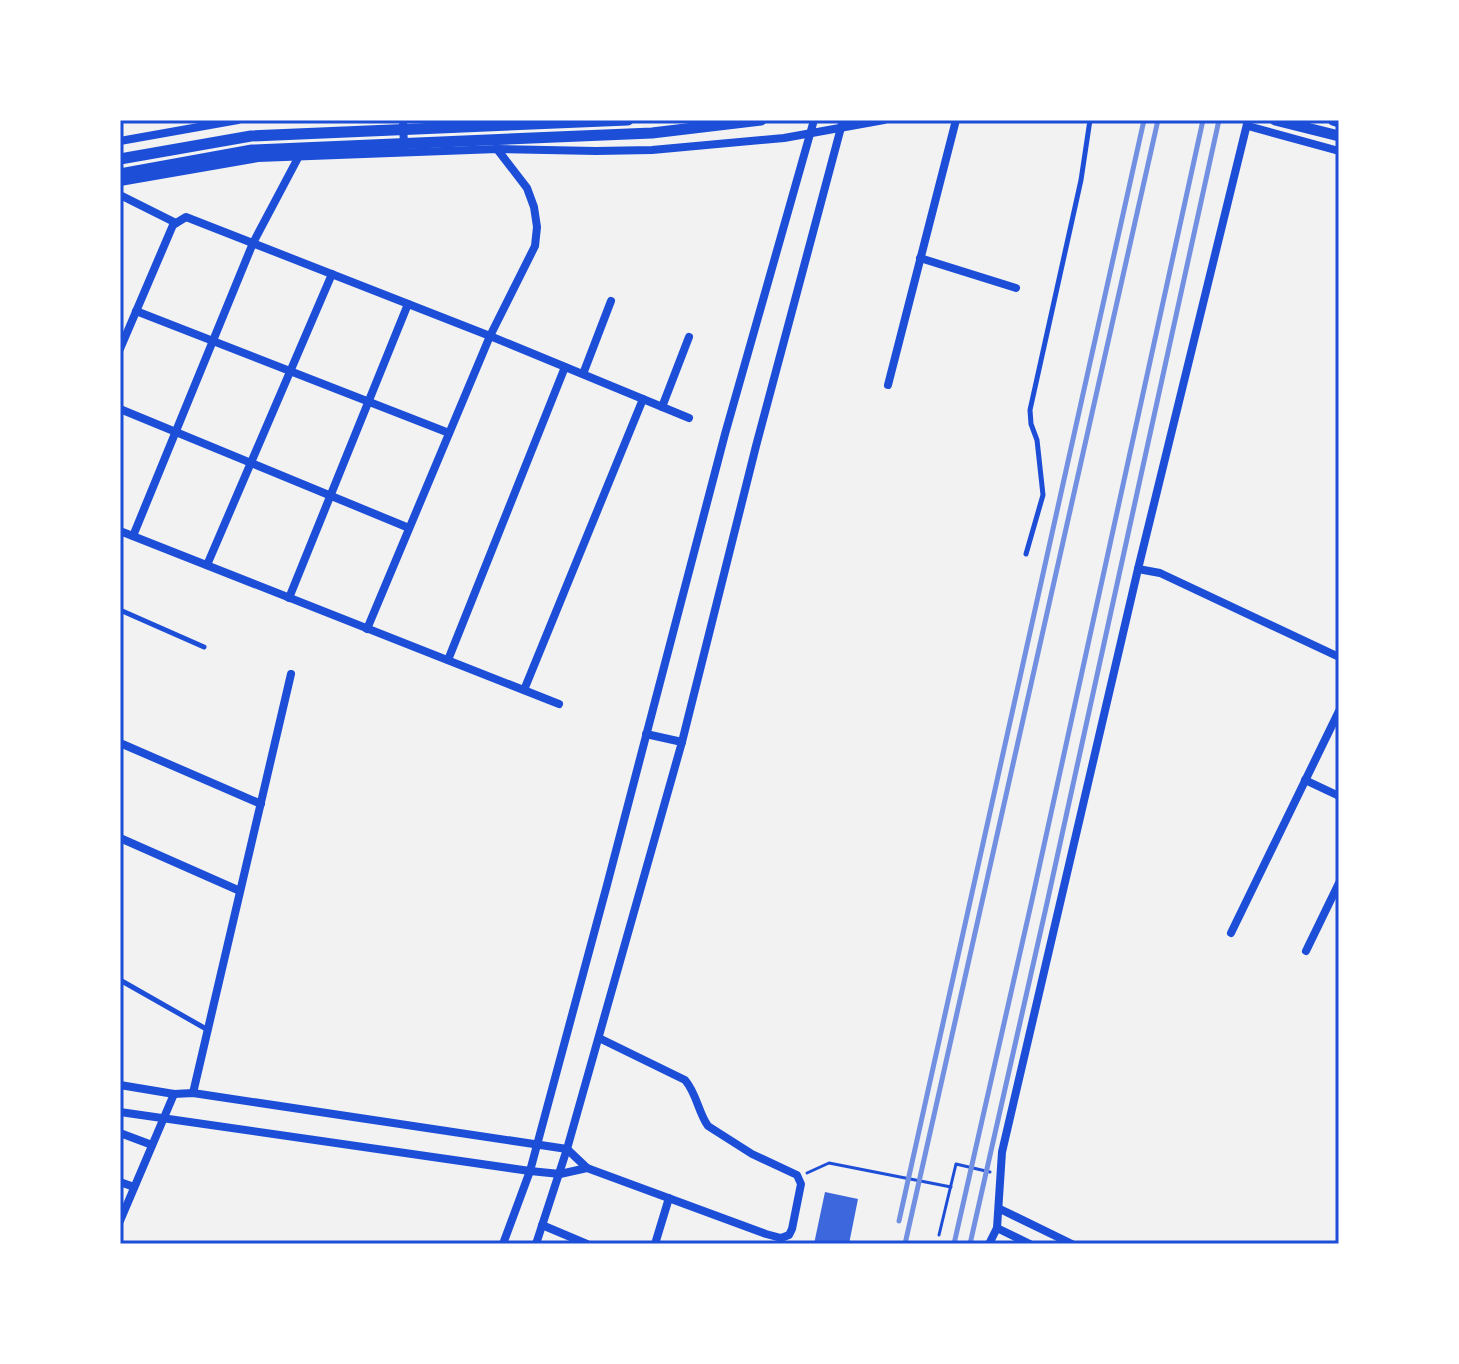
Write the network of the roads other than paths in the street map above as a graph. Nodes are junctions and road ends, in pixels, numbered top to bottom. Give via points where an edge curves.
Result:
1 (238, 120) edge
2 (403, 120) edge
3 (628, 120) edge
4 (761, 120) edge
5 (814, 120) edge
6 (884, 120) edge
7 (956, 120) edge
8 (1090, 120) edge
9 (1275, 120) edge
10 (1248, 123) edge
11 (199, 124) edge
12 (842, 124) edge
13 (811, 133) junction
14 (1339, 136) edge
15 (120, 141) edge
16 (497, 149) junction
17 (404, 151) junction
18 (1339, 151) edge
19 (299, 156) junction
20 (120, 159) edge
21 (120, 174) edge
22 (120, 182) edge
23 (120, 195) edge
24 (176, 223) junction
25 (253, 243) junction
26 (920, 258) junction
27 (332, 274) junction
28 (1016, 288) dead end
29 (611, 301) dead end
30 (408, 304) junction
31 (136, 311) junction
32 (490, 336) junction
33 (689, 337) dead end
34 (212, 341) junction
35 (120, 349) edge
36 (565, 367) junction
37 (290, 372) junction
38 (583, 374) junction
39 (888, 385) dead end
40 (643, 399) junction
41 (369, 402) junction
42 (662, 407) junction
43 (120, 409) edge
44 (689, 418) dead end
45 (176, 432) junction
46 (449, 433) junction
47 (251, 463) junction
48 (330, 496) junction
49 (409, 528) junction
50 (120, 531) edge
51 (133, 536) junction
52 (1026, 554) dead end
53 (207, 565) junction
54 (1138, 569) junction
55 (289, 598) junction
56 (120, 610) edge
57 (367, 629) junction
58 (204, 647) dead end
59 (1339, 657) edge
60 (448, 660) junction
61 (291, 674) dead end
62 (524, 690) junction
63 (559, 704) dead end
64 (1339, 711) edge
65 (646, 734) junction
66 (682, 742) junction
67 (120, 743) edge
68 (1305, 780) junction
69 (1339, 796) edge
70 (261, 804) junction
71 (120, 838) edge
72 (1339, 883) edge
73 (240, 891) junction
74 (1231, 933) dead end
75 (1306, 951) dead end
76 (120, 980) edge
77 (208, 1030) junction
78 (599, 1038) junction
79 (120, 1085) edge
80 (193, 1093) junction
81 (174, 1094) junction
82 (120, 1112) edge
83 (163, 1118) junction
84 (120, 1133) edge
85 (152, 1145) junction
86 (536, 1145) junction
87 (567, 1149) junction
88 (587, 1168) junction
89 (530, 1171) junction
90 (560, 1174) junction
91 (120, 1182) edge
92 (134, 1187) junction
93 (669, 1198) junction
94 (1000, 1209) junction
95 (120, 1221) edge
96 (542, 1225) junction
97 (997, 1228) junction
98 (503, 1244) edge
99 (536, 1244) edge
100 (587, 1244) edge
101 (655, 1244) edge
102 (989, 1244) edge
103 (1030, 1244) edge
104 (1072, 1244) edge

1 - 11 street
2 - 17 street
3 - 20 street via 251,136
4 - 21 street via 652,133 252,150
5 - 13 street
6 - 12 street
7 - 26 street
8 - 52 lane via 1030,410 1043,495
9 - 14 street
10 - 18 street
10 - 54 street
11 - 15 street
12 - 13 street
12 - 66 street
13 - 16 street via 652,150
13 - 65 street
16 - 17 street
16 - 32 street via 527,188 537,227 535,246
17 - 19 street
19 - 22 street
19 - 25 street
23 - 24 street
24 - 25 street via 186,217
24 - 31 street
25 - 27 street
25 - 34 street
26 - 28 street
26 - 39 street
27 - 30 street
27 - 37 street
29 - 38 street
30 - 32 street
30 - 41 street
31 - 34 street
31 - 35 street
32 - 36 street
32 - 46 street
33 - 42 street
34 - 37 street
34 - 45 street
36 - 38 street
36 - 60 street
37 - 41 street
37 - 47 street
38 - 40 street
40 - 42 street
40 - 62 street
41 - 46 street
41 - 48 street
42 - 44 street
43 - 45 street
45 - 47 street
45 - 51 street
46 - 49 street
47 - 48 street
47 - 53 street
48 - 49 street
48 - 55 street
49 - 57 street
50 - 51 street
51 - 53 street
53 - 55 street
54 - 59 street via 1160,573
54 - 94 street via 1002,1152
55 - 57 street
56 - 58 lane
57 - 60 street
60 - 62 street
61 - 70 street
62 - 63 street
64 - 68 street
65 - 66 street
65 - 86 street
66 - 78 street
67 - 70 street
68 - 69 street
68 - 74 street
70 - 73 street
71 - 73 street
72 - 75 street
73 - 77 street
76 - 77 lane
77 - 80 street
78 - 87 street
78 - 93 street via 685,1080 708,1126 797,1175 801,1184 792,1229 781,1238
79 - 81 street
80 - 81 street
80 - 86 street
81 - 83 street
82 - 83 street
83 - 85 street
83 - 89 street
84 - 85 street
85 - 92 street
86 - 87 street
86 - 89 street
87 - 88 street
87 - 90 street
88 - 90 street
88 - 93 street
89 - 90 street
89 - 98 street
90 - 96 street
91 - 92 street
92 - 95 street
93 - 101 street
94 - 97 street
94 - 104 street
96 - 99 street
96 - 100 street
97 - 102 street
97 - 103 street

